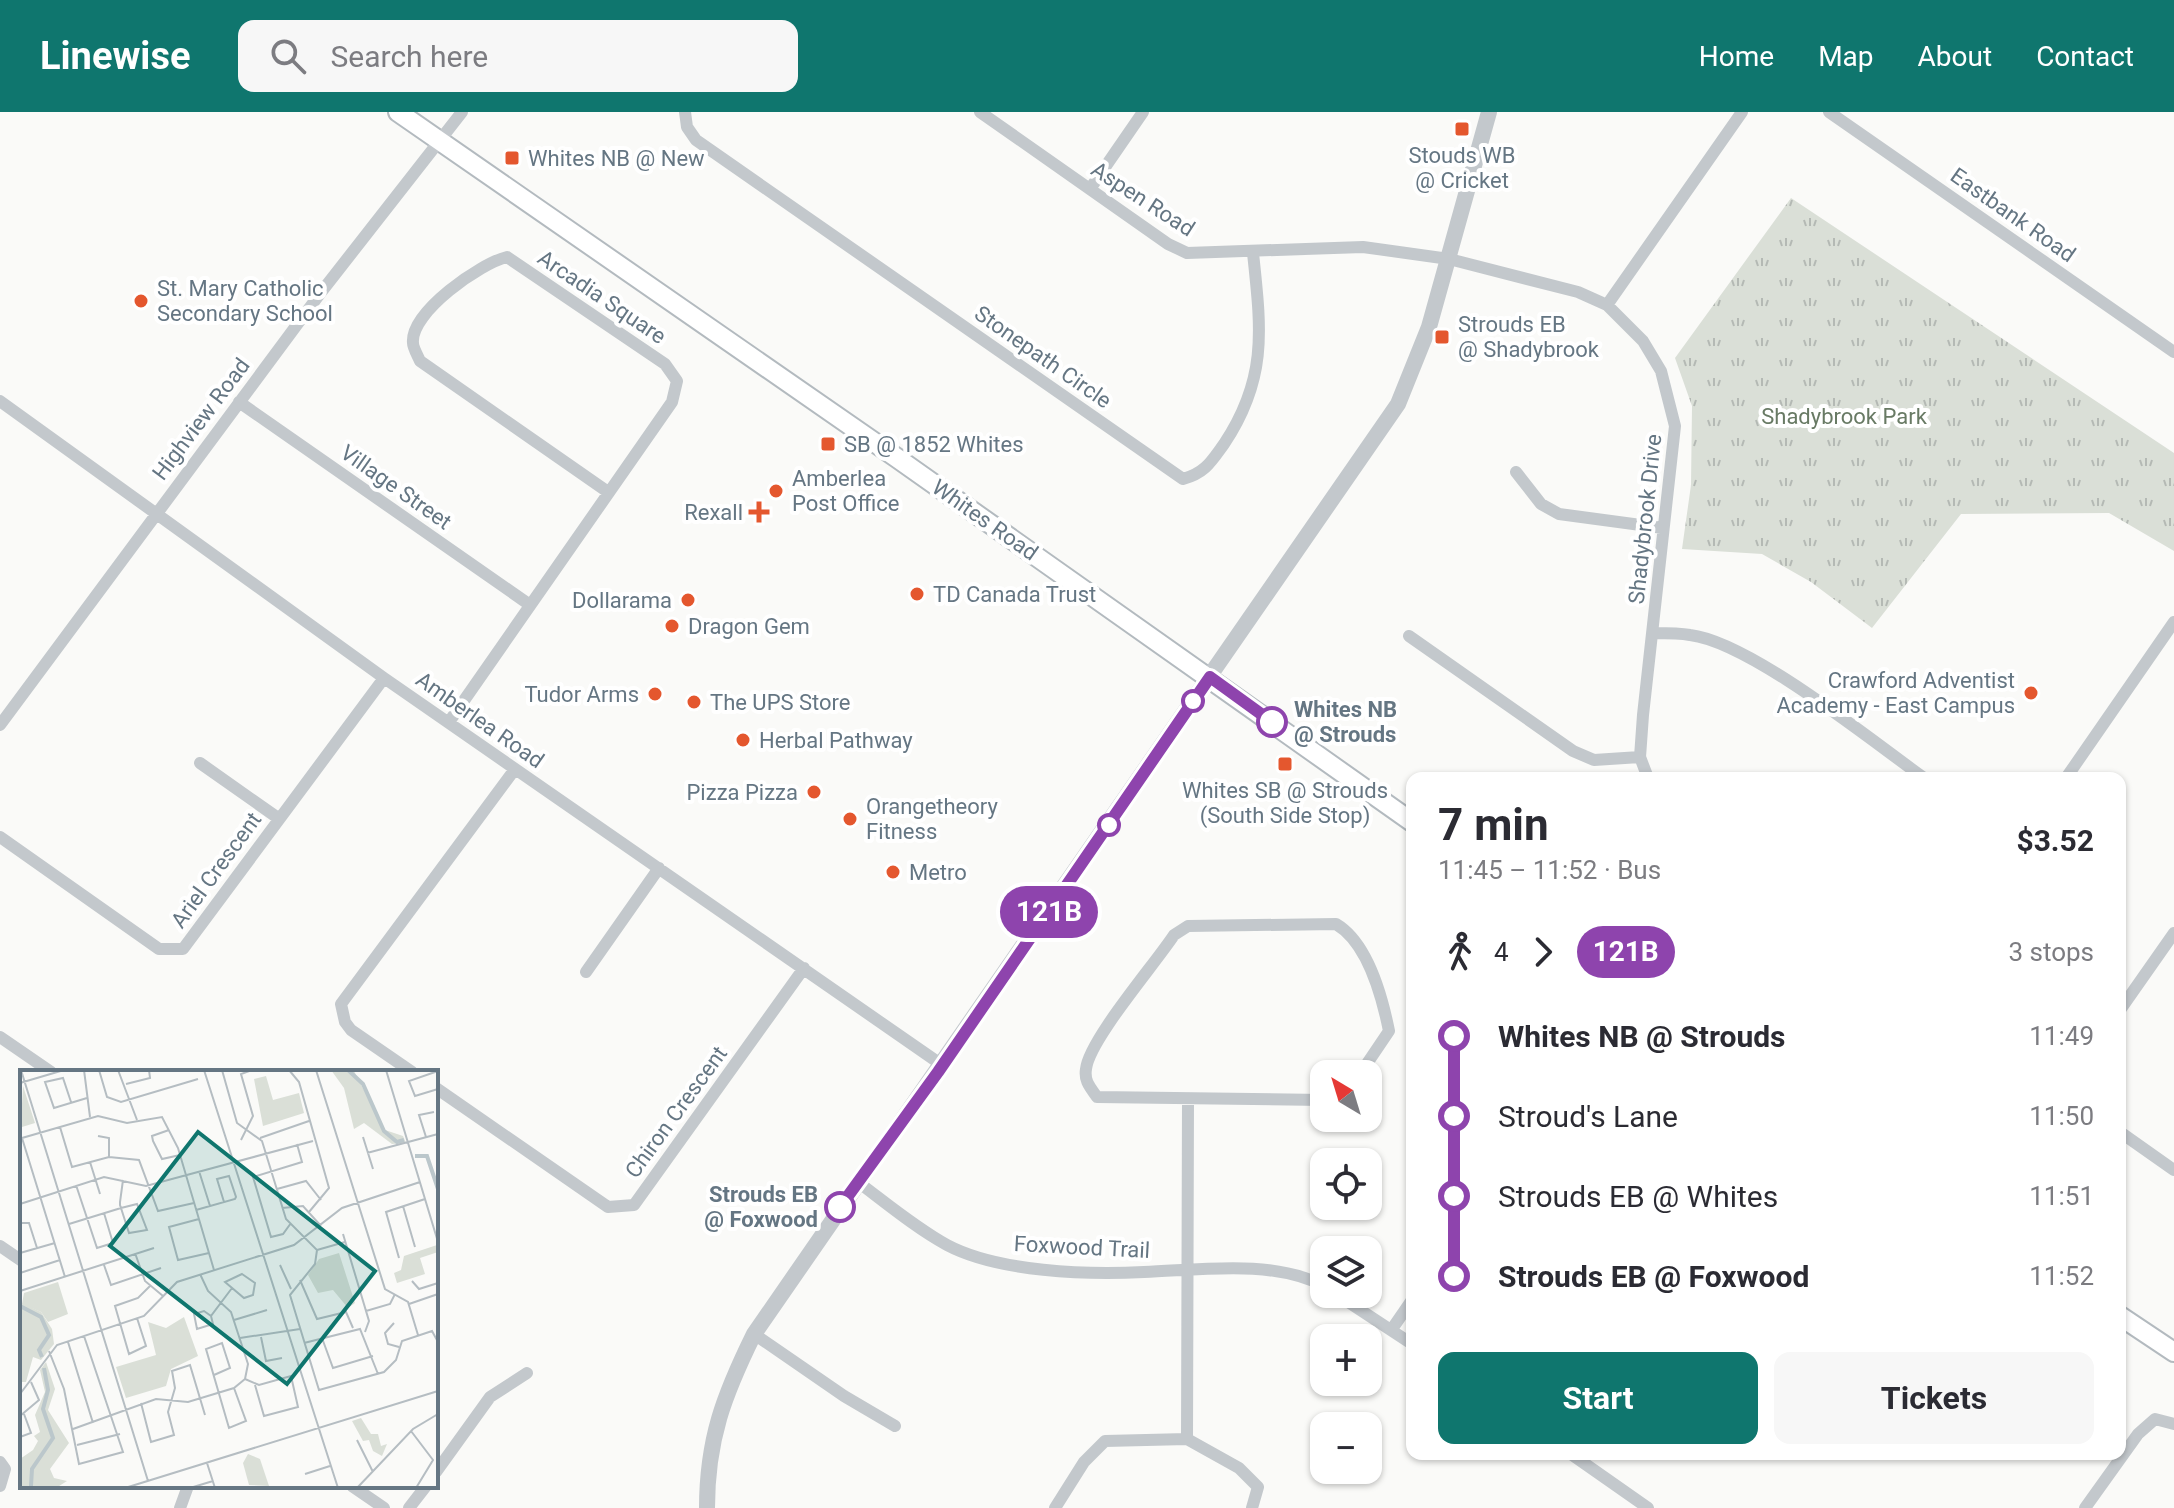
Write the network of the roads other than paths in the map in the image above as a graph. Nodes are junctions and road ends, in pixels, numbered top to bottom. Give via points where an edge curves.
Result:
1 (398, 112) edge
2 (462, 112) edge
3 (685, 112) edge
4 (980, 112) edge
5 (1143, 112) edge
6 (1489, 112) edge
7 (1742, 112) edge
8 (1829, 112) edge
9 (439, 141) junction
10 (1090, 189) junction
11 (1253, 253) junction
12 (1449, 259) junction
13 (1607, 305) junction
14 (2174, 352) edge
15 (0, 401) edge
16 (239, 402) junction
17 (1516, 472) dead end
18 (608, 492) junction
19 (154, 515) junction
20 (1663, 528) junction
21 (530, 605) junction
22 (2174, 622) edge
23 (1654, 633) junction
24 (1409, 636) dead end
25 (1210, 677) junction
26 (384, 678) junction
27 (449, 722) junction
28 (0, 725) edge
29 (1640, 757) junction
30 (200, 763) dead end
31 (515, 769) junction
32 (1646, 772) edge
33 (1916, 772) edge
34 (2070, 772) edge
35 (278, 818) junction
36 (1406, 818) edge
37 (0, 837) edge
38 (659, 868) junction
39 (2172, 939) edge
40 (804, 968) junction
41 (586, 972) dead end
42 (2126, 1002) edge
43 (0, 1037) edge
44 (1369, 1060) edge
45 (942, 1065) junction
46 (48, 1070) edge
47 (409, 1070) edge
48 (438, 1089) edge
49 (1188, 1099) junction
50 (1310, 1100) edge
51 (2126, 1136) edge
52 (2174, 1170) edge
53 (858, 1182) junction
54 (0, 1246) edge
55 (20, 1260) edge
56 (1185, 1269) junction
57 (1310, 1280) edge
58 (1358, 1308) edge
59 (1406, 1309) edge
60 (2126, 1320) edge
61 (1392, 1329) junction
62 (754, 1334) junction
63 (1406, 1340) edge
64 (2174, 1352) edge
65 (527, 1373) dead end
66 (2174, 1424) edge
67 (895, 1426) dead end
68 (1187, 1439) junction
69 (2126, 1451) edge
70 (1580, 1460) edge
71 (2119, 1460) edge
72 (0, 1462) edge
73 (438, 1469) edge
74 (0, 1486) edge
75 (187, 1488) edge
76 (355, 1488) edge
77 (424, 1488) edge
78 (180, 1508) edge
79 (384, 1508) edge
80 (409, 1508) edge
81 (707, 1508) edge
82 (1055, 1508) edge
83 (1252, 1508) edge
84 (1648, 1508) edge
85 (2085, 1508) edge

1 - 9 main road, Whites Road
2 - 9 street, Highview Road
3 - 11 street, Stonepath Circle via 696,140 1183,479 1201,474 1210,464 1254,387 1259,364
4 - 10 street, Aspen Road
5 - 10 street
6 - 12 street
7 - 13 street
8 - 14 street, Eastbank Road
9 - 16 street, Highview Road
9 - 25 main road, Whites Road
10 - 11 street, Aspen Road via 1187,253
11 - 12 street, Aspen Road via 1363,247
12 - 13 street, Shadybrook Drive via 1578,292
12 - 25 street via 1398,404
13 - 20 street, Shadybrook Drive via 1643,341 1661,371 1675,426
15 - 19 street, Amberlea Road
16 - 19 street, Highview Road
16 - 21 street, Village Street
17 - 20 street via 1541,504 1559,514
18 - 18 street, Arcadia Square via 672,402 677,381 665,364 507,257 488,262 418,323 413,343 420,361
18 - 21 street, Arcadia Square
19 - 26 street, Amberlea Road
19 - 28 street, Highview Road
20 - 23 street, Shadybrook Drive
21 - 27 street, Arcadia Square
22 - 34 street
23 - 29 street, Shadybrook Drive
23 - 33 street via 1692,635 1742,654
24 - 29 street via 1573,751 1594,760
25 - 36 main road, Whites Road
25 - 45 street
26 - 27 street, Amberlea Road
26 - 35 street, Ariel Crescent
27 - 31 street, Amberlea Road
29 - 32 street, Shadybrook Drive
30 - 35 street
31 - 38 street, Amberlea Road
31 - 47 street via 341,1004 351,1030
35 - 37 street, Ariel Crescent via 183,949 159,949
38 - 40 street, Amberlea Road
38 - 41 street
39 - 42 street
40 - 45 street, Amberlea Road
40 - 48 street, Chiron Crescent via 634,1205 608,1207
43 - 46 street
44 - 49 street via 1389,1031 1357,942 1347,931 1336,924 1188,926 1174,935 1097,1043 1085,1080 1097,1097
45 - 53 street
49 - 50 street
49 - 56 street
51 - 52 street
53 - 56 street, Foxwood Trail via 948,1246 1017,1267
53 - 62 street
54 - 55 street
56 - 57 street, Foxwood Trail via 1270,1271
56 - 68 street
58 - 61 street
59 - 61 street
60 - 64 main road
61 - 63 street
62 - 67 street
62 - 81 street via 716,1424 707,1463
65 - 73 street via 490,1397
66 - 69 street via 2155,1419
68 - 82 street via 1105,1441 1084,1462
68 - 83 street via 1239,1468 1258,1487
70 - 84 street
71 - 85 street
72 - 74 street via 5,1469
75 - 78 street
76 - 79 street
77 - 80 street

